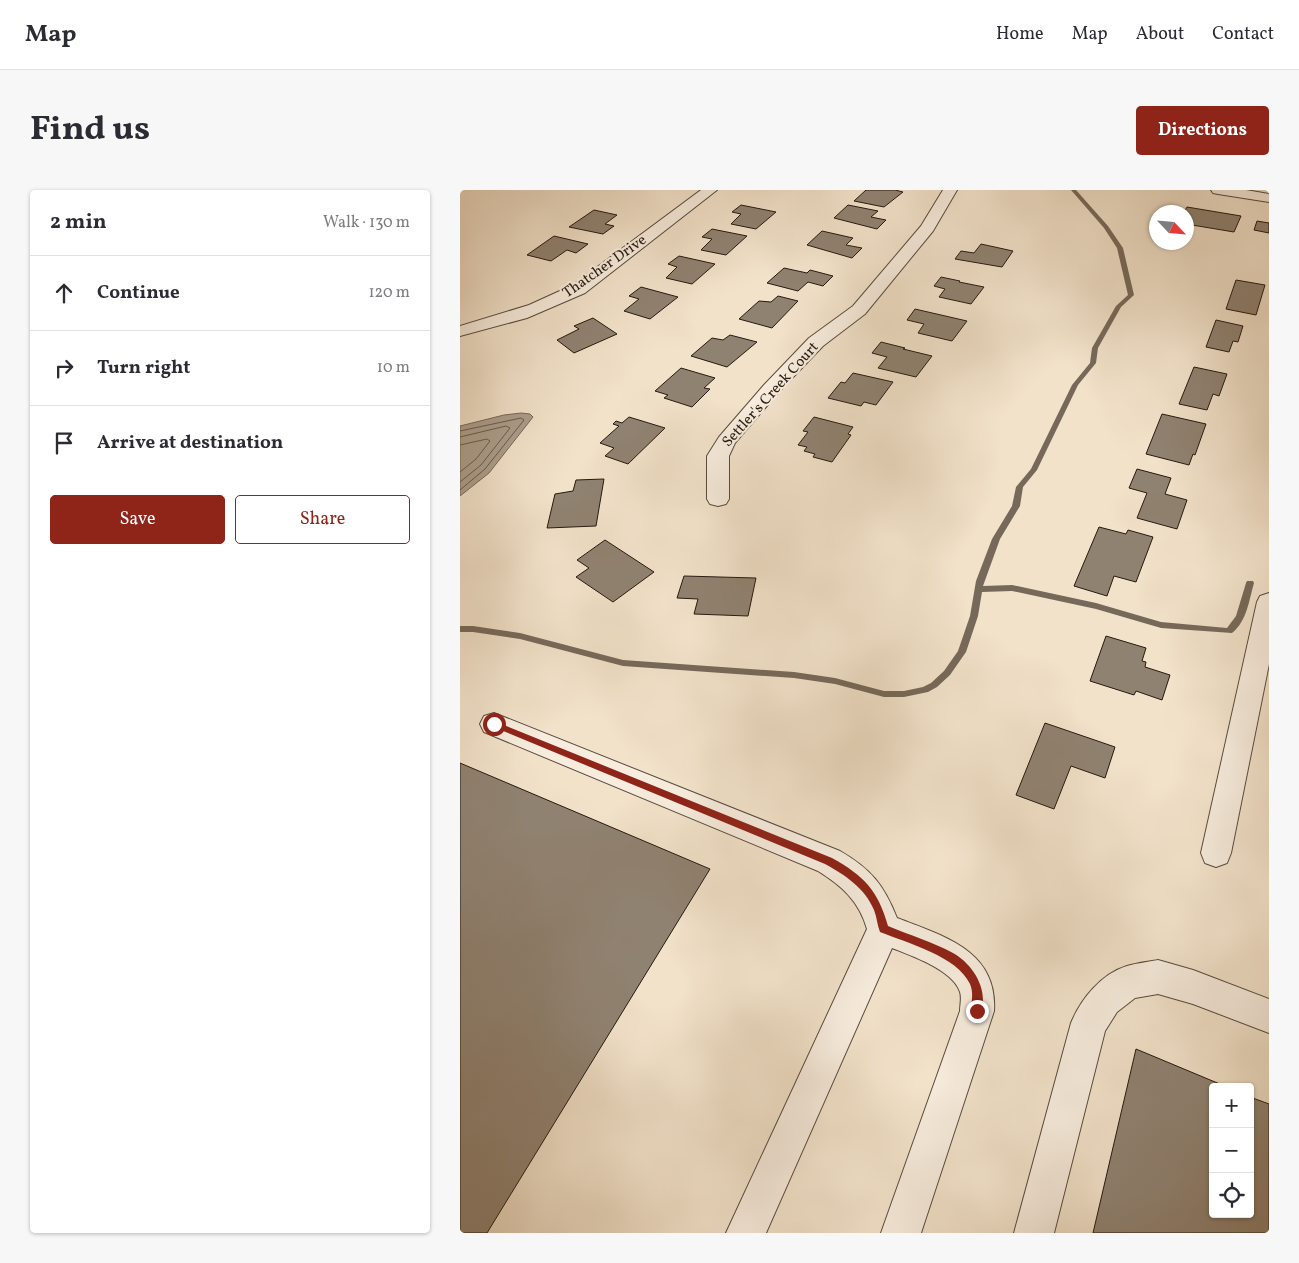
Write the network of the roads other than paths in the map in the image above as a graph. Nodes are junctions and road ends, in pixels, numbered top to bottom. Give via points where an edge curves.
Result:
1 (710, 190) edge
2 (950, 190) edge
3 (1218, 190) edge
4 (1269, 198) edge
5 (460, 331) edge
6 (718, 498) dead end
7 (1269, 602) edge
8 (494, 724) dead end
9 (1216, 853) dead end
10 (884, 929) junction
11 (1269, 1016) edge
12 (746, 1233) edge
13 (901, 1233) edge
14 (1034, 1233) edge

1 - 5 street, Thatcher Drive via 579,289 521,315
2 - 6 street, Settler's Creek Court via 927,228 859,310 816,342 726,441 718,456
3 - 4 street
7 - 9 street
8 - 10 street via 829,861 850,873 866,889 878,907
10 - 12 street
10 - 13 street via 950,956 972,978 978,994 977,1011
11 - 14 street via 1194,986 1158,976 1127,983 1105,1000 1089,1023

